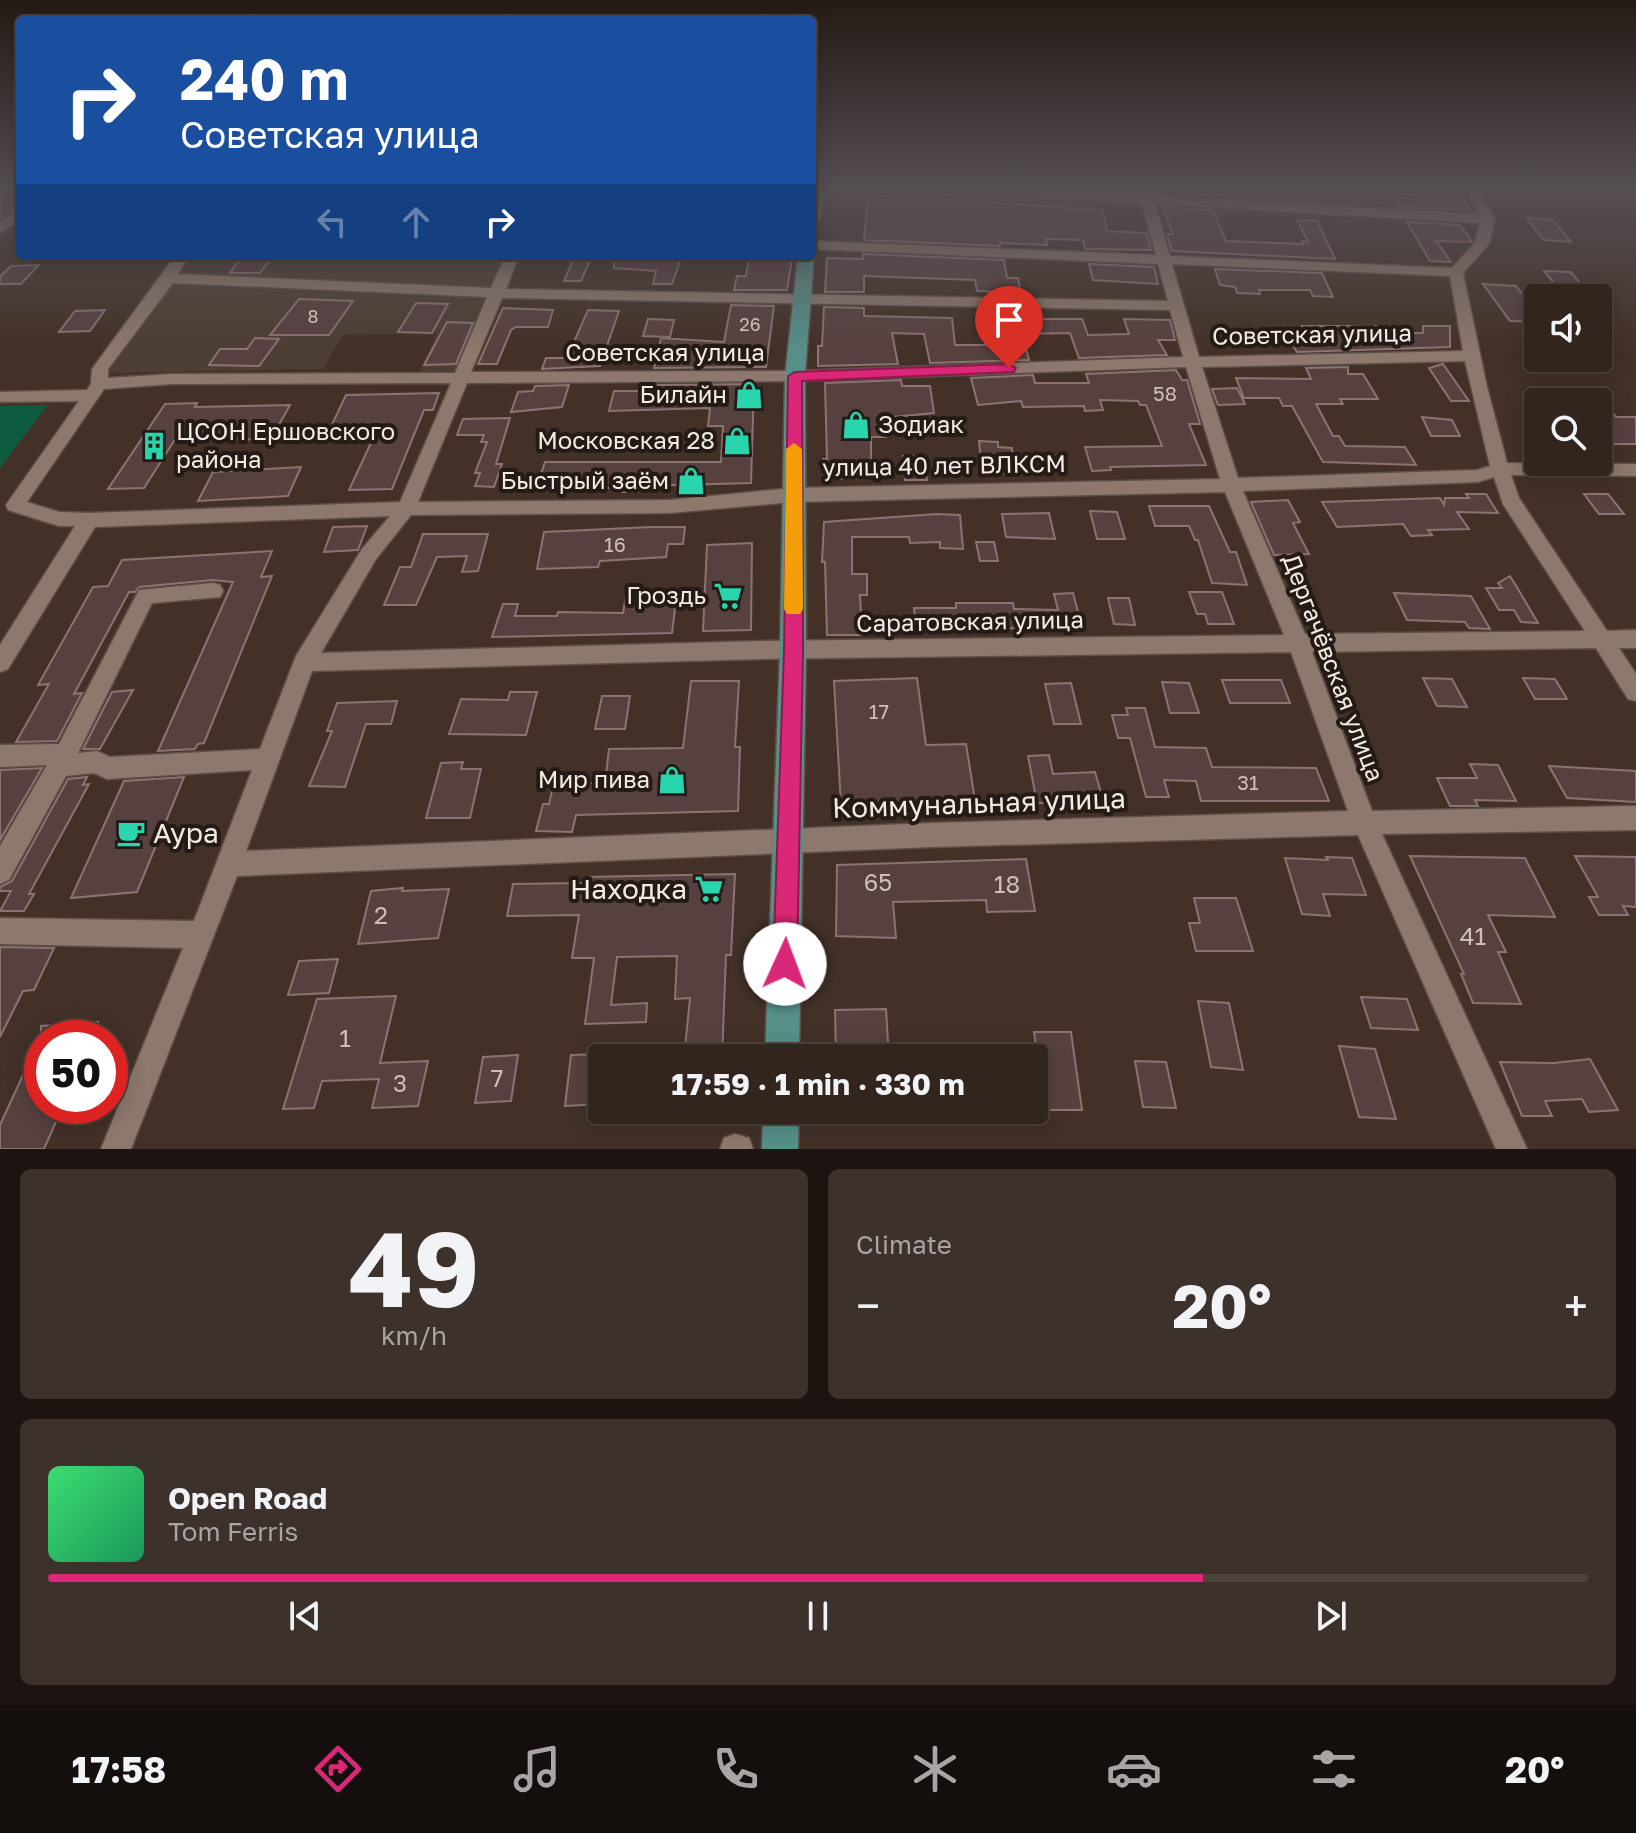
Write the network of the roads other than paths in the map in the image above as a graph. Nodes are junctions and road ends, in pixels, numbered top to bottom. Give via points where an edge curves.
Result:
1 (816, 245) edge
2 (1159, 245) edge
3 (1481, 245) edge
4 (180, 260) edge
5 (510, 260) edge
6 (805, 260) edge
7 (1163, 260) junction
8 (1456, 272) junction
9 (169, 278) junction
10 (496, 293) junction
11 (800, 297) junction
12 (1176, 306) junction
13 (1471, 356) junction
14 (1192, 362) junction
15 (795, 376) junction
16 (461, 378) junction
17 (95, 389) junction
18 (0, 397) edge
19 (1500, 469) junction
20 (1636, 470) edge
21 (1231, 485) junction
22 (793, 495) junction
23 (406, 509) junction
24 (89, 520) junction
25 (213, 591) dead end
26 (1603, 639) junction
27 (1636, 639) edge
28 (1298, 643) junction
29 (793, 651) junction
30 (304, 662) junction
31 (0, 663) edge
32 (1636, 692) edge
33 (0, 756) edge
34 (268, 759) junction
35 (63, 760) junction
36 (1636, 818) edge
37 (1364, 821) junction
38 (789, 839) junction
39 (229, 864) junction
40 (0, 871) edge
41 (0, 931) edge
42 (202, 935) junction
43 (782, 1044) edge
44 (781, 1124) edge
45 (116, 1149) edge
46 (780, 1149) edge
47 (1512, 1149) edge

1 - 7 street
2 - 7 street, Дергачёвская улица
3 - 8 street
4 - 9 street
5 - 10 street
6 - 11 main road
7 - 8 street
7 - 12 street, Дергачёвская улица
8 - 13 street
9 - 10 street
9 - 17 street via 100,369
10 - 11 street
10 - 16 street
11 - 12 street
11 - 15 main road
12 - 14 street, Дергачёвская улица
13 - 14 street, Советская улица
13 - 19 street
14 - 15 street, Советская улица
14 - 21 street, Дергачёвская улица
15 - 16 street, Советская улица
15 - 22 main road
16 - 17 street, Советская улица via 172,379
16 - 23 street
17 - 18 street, Советская улица
17 - 24 street, улица 40 лет ВЛКСМ via 15,505 59,519
19 - 20 street, улица 40 лет ВЛКСМ
19 - 21 street, улица 40 лет ВЛКСМ via 1478,476
19 - 26 street via 1510,499
21 - 22 street, улица 40 лет ВЛКСМ
21 - 28 street, Дергачёвская улица
22 - 23 street, улица 40 лет ВЛКСМ via 600,507
22 - 29 main road
23 - 24 street, улица 40 лет ВЛКСМ
23 - 30 street via 369,554
24 - 31 street
25 - 35 street via 146,596
26 - 27 street, Саратовская улица
26 - 28 street, Саратовская улица
26 - 32 street
28 - 29 street, Саратовская улица
28 - 37 street, Дергачёвская улица
29 - 30 street, Саратовская улица
29 - 38 main road
30 - 34 street
33 - 35 street
34 - 35 street via 107,768 97,762
34 - 39 street
35 - 40 street
36 - 37 street, Коммунальная улица
37 - 38 street, Коммунальная улица
37 - 47 street, Дергачёвская улица
38 - 39 street, Коммунальная улица
38 - 43 main road
39 - 42 street
41 - 42 street
42 - 45 street
44 - 46 main road

